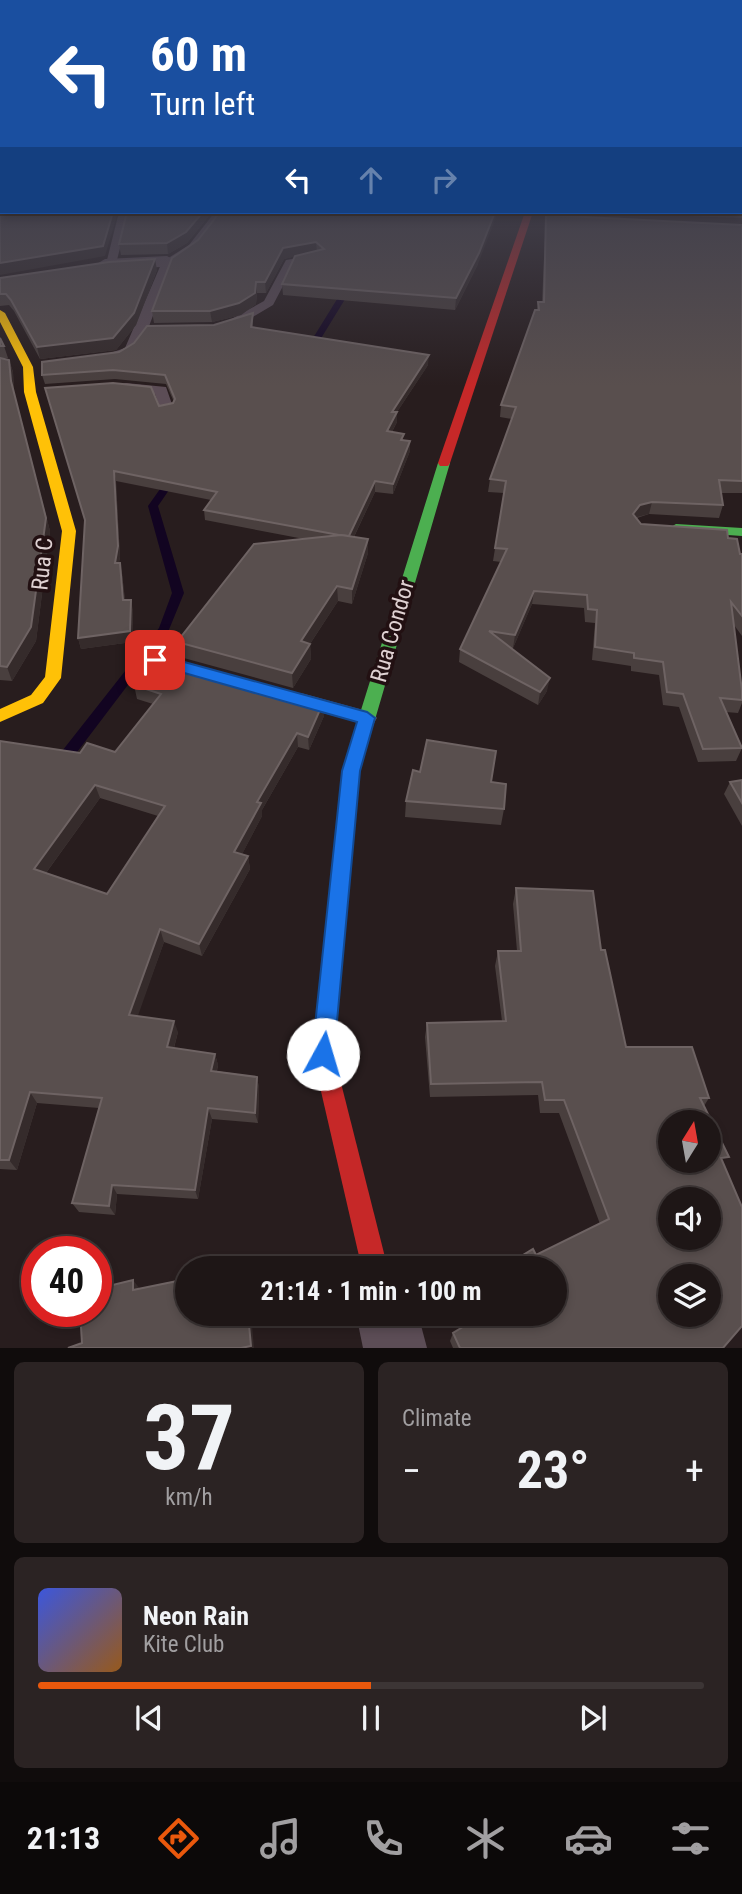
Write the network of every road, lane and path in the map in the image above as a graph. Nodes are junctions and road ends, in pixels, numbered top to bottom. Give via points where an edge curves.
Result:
1 (112, 260) edge
2 (171, 260) edge
3 (293, 260) edge
4 (518, 260) edge
5 (167, 262) junction
6 (111, 264) junction
7 (89, 268) edge
8 (0, 313) edge
9 (214, 328) edge
10 (94, 359) edge
11 (5, 363) edge
12 (35, 366) junction
13 (115, 386) edge
14 (167, 410) edge
15 (662, 528) edge
16 (741, 533) edge
17 (287, 696) edge
18 (0, 716) edge
19 (367, 718) junction
20 (372, 1256) edge
21 (390, 1326) edge
22 (395, 1348) edge

1 - 6 lane
2 - 5 lane
3 - 9 lane via 269,303 239,322
4 - 19 street, Rua Condor via 428,509
5 - 6 street
5 - 10 lane via 148,329 130,351
6 - 7 street
8 - 12 street, Rua C
11 - 12 lane
12 - 18 street, Rua C via 36,392 69,531 53,678 37,699
13 - 14 lane via 160,390
15 - 16 street
17 - 19 lane
19 - 20 street, Rua Condor via 351,771 323,1054
21 - 22 street

